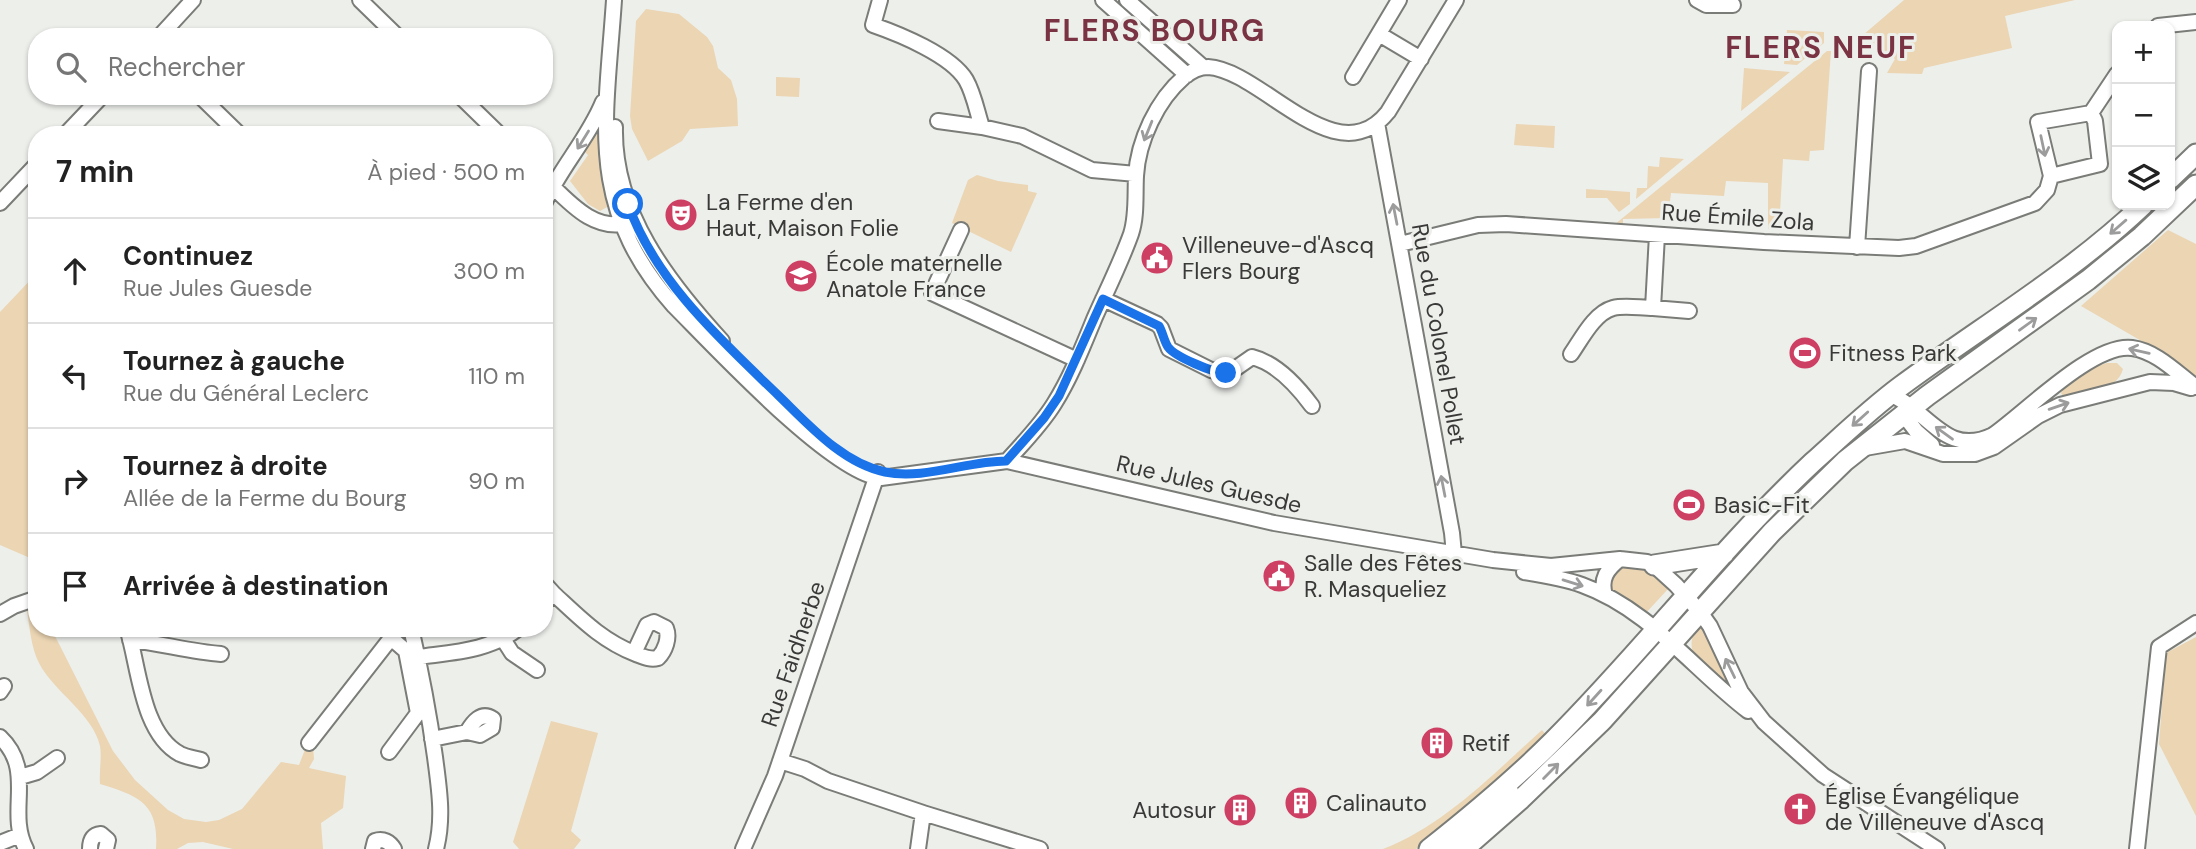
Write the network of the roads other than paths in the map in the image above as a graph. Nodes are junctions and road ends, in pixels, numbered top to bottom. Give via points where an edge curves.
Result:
1 (193, 0) edge
2 (360, 0) edge
3 (614, 0) edge
4 (622, 0) edge
5 (880, 0) edge
6 (1103, 0) edge
7 (1127, 0) edge
8 (1399, 0) edge
9 (1456, 0) edge
10 (1697, 0) edge
11 (1733, 5) dead end
12 (2196, 22) edge
13 (2175, 24) edge
14 (167, 28) edge
15 (389, 28) edge
16 (1379, 34) junction
17 (1421, 59) junction
18 (1203, 67) junction
19 (1869, 72) dead end
20 (1187, 75) junction
21 (1353, 77) dead end
22 (2112, 82) edge
23 (608, 92) junction
24 (93, 105) edge
25 (209, 105) edge
26 (469, 105) edge
27 (2091, 113) junction
28 (937, 121) dead end
29 (1377, 123) junction
30 (74, 126) edge
31 (231, 126) edge
32 (491, 126) edge
33 (982, 127) junction
34 (2196, 154) edge
35 (28, 173) edge
36 (1136, 174) junction
37 (2175, 174) edge
38 (553, 176) edge
39 (2051, 176) junction
40 (2196, 185) edge
41 (553, 186) edge
42 (0, 203) edge
43 (2137, 210) edge
44 (628, 223) junction
45 (961, 230) dead end
46 (1657, 235) junction
47 (1401, 244) junction
48 (1857, 247) junction
49 (1103, 299) junction
50 (1653, 308) junction
51 (1689, 311) dead end
52 (1570, 354) dead end
53 (1077, 360) junction
54 (2196, 388) edge
55 (1903, 404) junction
56 (1312, 406) dead end
57 (1829, 448) junction
58 (1859, 449) junction
59 (1955, 456) junction
60 (1006, 461) junction
61 (877, 474) junction
62 (1454, 554) junction
63 (1724, 554) junction
64 (1620, 559) junction
65 (1493, 560) junction
66 (1654, 565) junction
67 (1605, 595) junction
68 (553, 598) edge
69 (28, 601) edge
70 (1689, 604) junction
71 (0, 614) edge
72 (2196, 623) edge
73 (130, 637) edge
74 (138, 637) edge
75 (386, 637) edge
76 (393, 637) edge
77 (413, 637) edge
78 (494, 637) edge
79 (501, 637) edge
80 (1670, 639) junction
81 (634, 653) dead end
82 (221, 654) dead end
83 (419, 656) junction
84 (537, 670) dead end
85 (423, 712) junction
86 (1764, 722) junction
87 (467, 732) dead end
88 (0, 737) edge
89 (432, 739) junction
90 (1553, 742) junction
91 (309, 743) dead end
92 (389, 752) dead end
93 (57, 758) dead end
94 (201, 760) dead end
95 (780, 761) junction
96 (20, 777) junction
97 (923, 813) junction
98 (20, 835) junction
99 (0, 843) edge
100 (1936, 847) edge
101 (26, 849) edge
102 (90, 849) edge
103 (106, 849) edge
104 (373, 849) edge
105 (394, 849) edge
106 (436, 849) edge
107 (743, 849) edge
108 (918, 849) edge
109 (1040, 849) edge
110 (1429, 849) edge
111 (1448, 849) edge
112 (1464, 849) edge
113 (2137, 849) edge

1 - 14 street
2 - 15 street
3 - 23 street
4 - 44 street via 615,139
5 - 33 street via 873,24 956,68 969,86
6 - 20 street
7 - 18 street
8 - 16 street
9 - 17 street
10 - 11 street via 1706,5
12 - 13 street
16 - 17 street
16 - 21 street
17 - 29 street
18 - 20 street
18 - 29 street via 1239,79 1329,130 1351,132
19 - 48 street
20 -> 36 street via 1156,113
22 - 27 street
23 -> 38 street via 594,123
23 - 44 street via 607,169 613,201
24 - 30 street
25 - 31 street
26 - 32 street
27 - 39 street via 2100,164
27 -> 39 street via 2038,122
28 - 33 street
47 -> 29 street, Rue du Colonel Pollet
33 - 36 street via 1029,139 1092,170
34 - 37 main road
35 - 42 street
36 - 49 street via 1132,231
39 - 48 street, Rue Émile Zola via 2043,195 2027,208 1910,247
55 -> 40 main road via 2088,280
41 - 44 street via 588,217 603,223
43 -> 55 main road
44 - 61 street, Rue Jules Guesde via 724,343 819,434
45 - 53 street via 932,293
46 - 47 street, Rue Émile Zola via 1489,224
46 - 48 street, Rue Émile Zola
46 - 50 street
62 -> 47 street, Rue du Colonel Pollet
49 - 53 street
49 - 56 street via 1157,324 1171,350 1211,370 1229,373 1248,358 1260,359 1297,387
50 - 51 street
50 - 52 street via 1608,310
53 - 60 street via 1049,411
54 -> 55 street via 2151,354 2131,347 2085,362 2008,425 1975,442 1952,439
59 -> 54 street via 1989,450 2060,405 2150,382
55 -> 57 main road
55 - 58 main road
55 - 59 street via 1916,431
57 - 63 main road
57 - 70 main road via 1812,474
58 - 59 street via 1905,441
58 - 70 main road
60 - 61 street, Rue Jules Guesde
60 - 62 street, Rue Jules Guesde via 1274,523
61 - 95 street, Rue Faidherbe
62 - 65 street, Rue Jules Guesde
63 - 66 main road
63 - 70 main road
64 - 65 street, Rue Jules Guesde via 1550,566
64 - 66 street, Rue Jules Guesde
64 - 67 street via 1603,580
65 -> 67 street, Rue Jules Guesde
66 - 70 street, Rue Jules Guesde
67 - 80 street, Rue Jules Guesde
68 - 81 street via 604,639
69 - 71 street
70 - 80 main road
86 -> 70 street, Rue Jules Guesde via 1741,692 1710,626
72 - 113 street via 2159,647
73 - 94 street via 141,689 159,731 176,751
74 - 82 street via 193,652
75 - 91 street
76 - 85 street via 406,651
77 - 83 street
78 - 83 street via 468,651
79 - 84 street via 515,656
80 - 86 street, Rue Jules Guesde via 1734,701
80 -> 90 main road
112 -> 80 main road via 1602,721
83 - 85 street
85 - 89 street
85 - 92 street
86 - 100 street, Rue Jules Guesde via 1823,775
87 - 89 street
88 - 96 street via 14,754
89 - 106 street via 441,803
90 - 110 main road
90 - 111 street via 1493,811
93 - 96 street
95 - 97 street
95 - 107 street, Rue Faidherbe
96 - 98 street
97 - 108 street
97 - 109 street
98 - 99 street
98 - 101 street
102 - 103 street via 94,836 101,834 108,840
104 - 105 street via 381,839

